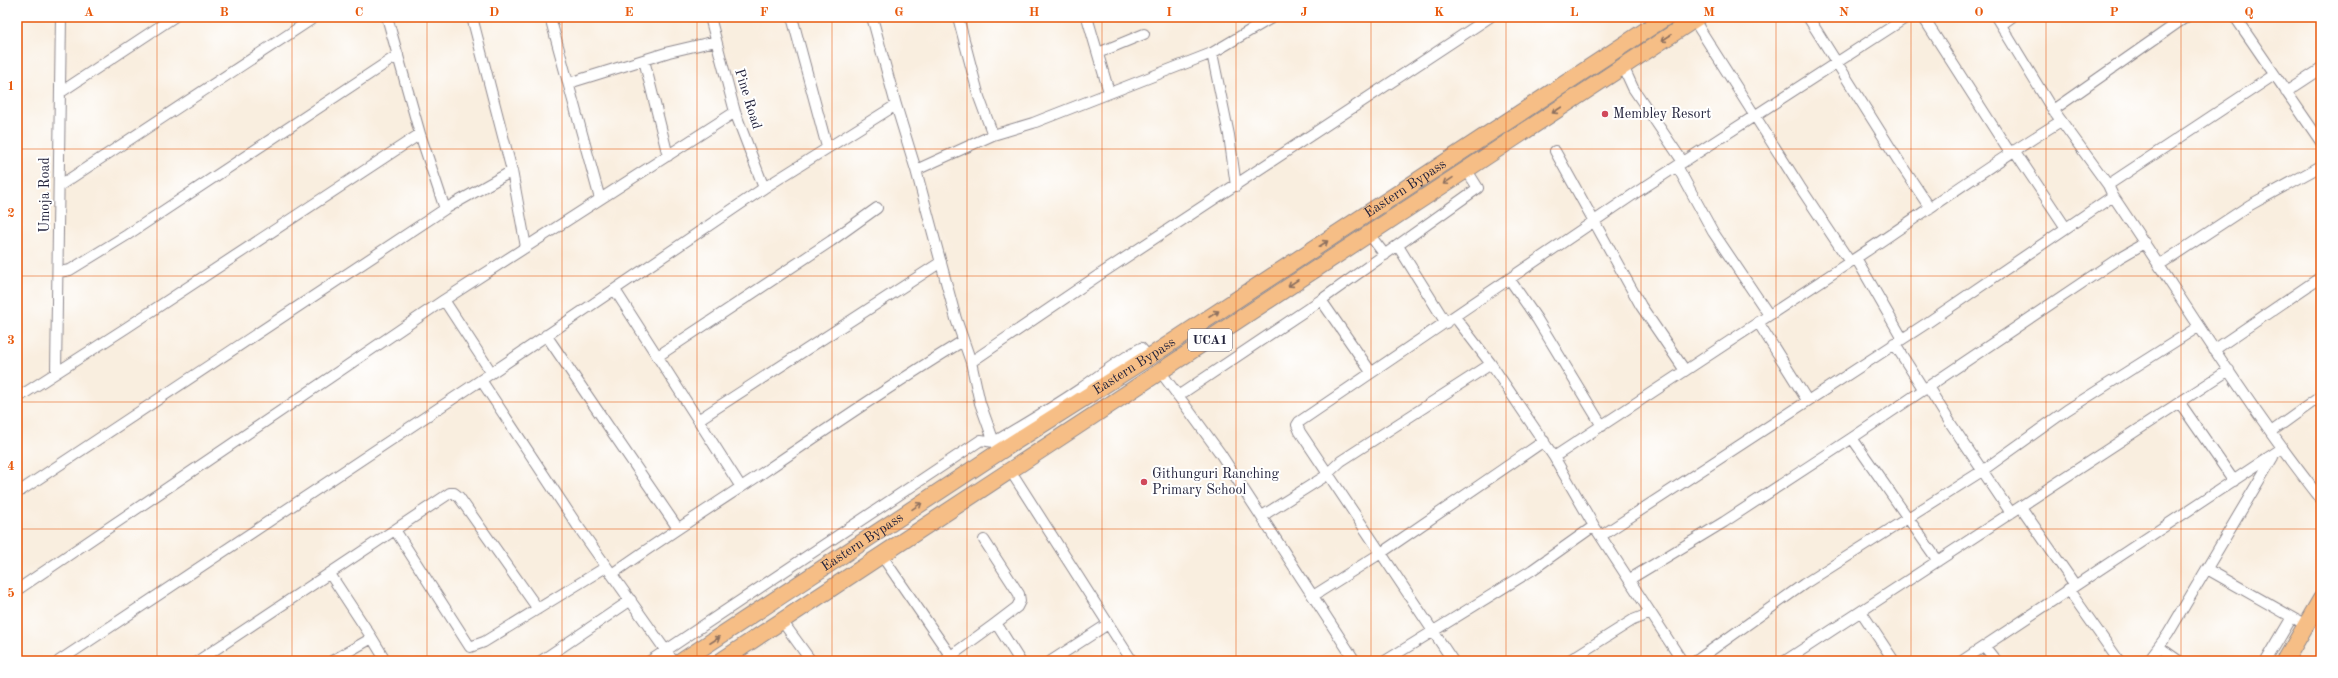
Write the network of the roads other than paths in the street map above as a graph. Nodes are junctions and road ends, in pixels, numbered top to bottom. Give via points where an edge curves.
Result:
1 (61, 17) edge
2 (174, 17) edge
3 (315, 17) edge
4 (387, 17) edge
5 (472, 17) edge
6 (550, 17) edge
7 (710, 17) edge
8 (792, 17) edge
9 (872, 17) edge
10 (958, 17) edge
11 (1087, 17) edge
12 (1273, 17) edge
13 (1490, 17) edge
14 (1666, 17) edge
15 (1808, 17) edge
16 (1907, 17) edge
17 (1923, 17) edge
18 (2012, 17) edge
19 (2186, 17) edge
20 (2235, 17) edge
21 (1696, 18) edge
22 (1998, 21) edge
23 (1144, 34) dead end
24 (716, 41) junction
25 (1098, 53) junction
26 (1212, 53) junction
27 (398, 55) junction
28 (644, 60) junction
29 (1838, 62) junction
30 (1623, 66) junction
31 (2321, 69) edge
32 (2274, 75) junction
33 (568, 83) junction
34 (61, 92) junction
35 (1109, 92) junction
36 (2286, 92) junction
37 (896, 105) junction
38 (2053, 110) junction
39 (735, 112) junction
40 (1755, 116) junction
41 (2061, 121) junction
42 (420, 134) junction
43 (993, 135) junction
44 (2321, 142) edge
45 (827, 147) junction
46 (1554, 151) dead end
47 (2012, 152) junction
48 (668, 156) junction
49 (1680, 164) junction
50 (2321, 166) edge
51 (1466, 169) junction
52 (916, 170) junction
53 (512, 171) junction
54 (2108, 185) junction
55 (59, 186) junction
56 (1236, 186) junction
57 (764, 188) junction
58 (2113, 196) junction
59 (600, 199) junction
60 (876, 208) dead end
61 (1930, 208) junction
62 (445, 209) junction
63 (1595, 222) junction
64 (2066, 228) junction
65 (1369, 234) junction
66 (2145, 243) junction
67 (1398, 246) junction
68 (526, 247) junction
69 (1385, 255) junction
70 (1853, 260) junction
71 (941, 262) junction
72 (2159, 265) junction
73 (59, 272) junction
74 (2321, 277) edge
75 (1510, 280) junction
76 (615, 290) junction
77 (444, 300) junction
78 (1321, 300) junction
79 (1769, 315) junction
80 (1455, 317) junction
81 (1758, 322) junction
82 (1446, 324) junction
83 (2198, 327) junction
84 (546, 335) junction
85 (963, 340) junction
86 (1898, 340) junction
87 (2214, 350) junction
88 (658, 356) junction
89 (1148, 357) junction
90 (971, 362) junction
91 (1491, 364) junction
92 (1684, 369) junction
93 (2229, 370) junction
94 (1160, 371) junction
95 (492, 372) junction
96 (1372, 372) junction
97 (56, 373) junction
98 (481, 380) junction
99 (1926, 388) junction
100 (1178, 396) junction
101 (2321, 396) edge
102 (17, 398) edge
103 (1807, 400) junction
104 (2180, 403) junction
105 (1050, 419) junction
106 (698, 420) junction
107 (1602, 426) junction
108 (2271, 432) junction
109 (1061, 437) junction
110 (1852, 438) junction
111 (1544, 442) junction
112 (996, 447) junction
113 (2278, 451) junction
114 (1554, 457) junction
115 (1010, 470) junction
116 (1982, 470) junction
117 (1328, 472) junction
118 (2234, 481) junction
119 (741, 487) junction
120 (17, 493) edge
121 (2321, 499) edge
122 (2021, 506) junction
123 (879, 509) junction
124 (2012, 513) junction
125 (1262, 516) junction
126 (1908, 519) junction
127 (888, 526) junction
128 (1594, 526) junction
129 (677, 527) junction
130 (395, 530) junction
131 (1601, 536) junction
132 (984, 540) dead end
133 (1381, 553) junction
134 (882, 556) junction
135 (1938, 561) junction
136 (2207, 568) junction
137 (609, 570) junction
138 (330, 574) junction
139 (1630, 579) junction
140 (2071, 587) junction
141 (17, 590) edge
142 (1313, 596) junction
143 (2321, 599) edge
144 (631, 600) junction
145 (538, 609) junction
146 (1651, 613) junction
147 (1862, 613) junction
148 (2292, 617) junction
149 (782, 621) junction
150 (996, 623) junction
151 (1108, 624) junction
152 (2306, 624) junction
153 (1432, 631) junction
154 (372, 638) junction
155 (1985, 647) junction
156 (2159, 647) junction
157 (666, 650) junction
158 (949, 659) edge
159 (59, 661) edge
160 (198, 661) edge
161 (332, 661) edge
162 (386, 661) edge
163 (541, 661) edge
164 (650, 661) edge
165 (673, 661) edge
166 (682, 661) edge
167 (721, 661) edge
168 (811, 661) edge
169 (1020, 661) edge
170 (1051, 661) edge
171 (1132, 661) edge
172 (1355, 661) edge
173 (1385, 661) edge
174 (1453, 661) edge
175 (1568, 661) edge
176 (1682, 661) edge
177 (1696, 661) edge
178 (1785, 661) edge
179 (1894, 661) edge
180 (1962, 661) edge
181 (1996, 661) edge
182 (2119, 661) edge
183 (2148, 661) edge
184 (2179, 661) edge
185 (2266, 661) edge
186 (2285, 661) edge

1 - 34 street, Umoja Road
2 - 34 street
3 - 55 street
4 - 27 street
5 - 53 street
6 - 33 street
7 - 24 street, Pine Road
8 - 45 street
9 - 37 street
10 - 43 street via 979,97
11 - 25 street
12 - 26 street
13 - 56 street
89 -> 14 main road, Eastern Bypass
15 - 29 street
16 - 29 street
17 - 47 street
18 - 22 street
19 - 38 street
20 - 32 street
21 -> 30 main road, Eastern Bypass / UCA1
21 - 40 street
22 - 38 street
23 - 25 street
24 - 28 street
24 - 39 street, Pine Road
25 - 35 street
26 - 35 street
26 - 56 street
27 - 42 street
27 - 73 street via 126,235 70,270
28 - 33 street
28 - 48 street
29 - 40 street
29 - 61 street
30 - 49 street
30 -> 51 main road, Eastern Bypass / UCA1
31 - 36 street
32 - 36 street
32 - 54 street
33 - 59 street
34 - 55 street, Umoja Road
35 - 43 street via 1033,123
36 - 44 street
37 - 45 street
37 - 52 street
38 - 41 street
39 - 48 street
39 - 57 street, Pine Road
40 - 49 street
40 - 70 street
41 - 47 street
41 - 54 street
42 - 62 street
42 - 97 street
43 - 52 street
45 - 57 street
46 - 63 street
47 - 61 street
47 - 64 street
48 - 59 street
49 - 63 street
49 - 79 street via 1713,232
50 - 72 street via 2250,205
51 -> 65 main road, Eastern Bypass / UCA1
51 - 67 street via 1478,188
52 - 71 street
53 - 62 street
53 - 68 street
54 - 58 street
55 - 73 street, Umoja Road
56 - 90 street
57 - 76 street
58 - 64 street
58 - 66 street
59 - 68 street
60 - 88 street via 831,241
61 - 70 street
62 - 120 street
63 - 75 street
63 - 92 street via 1641,306
64 - 86 street
65 - 69 street
65 -> 94 main road, Eastern Bypass / UCA1
66 - 72 street
66 - 99 street
67 - 69 street
67 - 82 street
68 - 77 street
69 - 78 street
70 - 79 street
70 - 86 street
71 - 85 street
71 - 106 street
72 - 83 street
73 - 97 street, Umoja Road
74 - 87 street
75 - 80 street
75 - 107 street via 1537,319
76 - 84 street
76 - 88 street
77 - 95 street
77 - 141 street
78 - 96 street
78 - 100 street
79 - 81 street
80 - 82 street
80 - 91 street
81 - 92 street
81 - 103 street
82 - 96 street
83 - 87 street
83 - 116 street via 2067,410
84 - 95 street
84 - 129 street
85 - 90 street
85 - 119 street via 824,429
86 - 99 street
86 - 103 street
87 - 93 street
88 - 106 street
89 - 105 main road, Eastern Bypass
89 - 112 street via 1141,348 1133,352
90 - 112 street via 980,403
91 - 111 street
91 - 117 street
92 - 107 street
93 - 104 street
93 - 108 street
94 - 100 street
94 - 109 main road, Eastern Bypass / UCA1
95 - 98 street
96 - 117 street via 1302,419 1297,425
97 - 102 street
98 - 137 street
98 - 159 street
99 - 110 street
99 - 116 street
100 - 125 street
101 - 108 street
103 - 131 street
104 - 118 street
104 - 122 street
105 - 109 main road
105 - 112 main road, Eastern Bypass
106 - 119 street
107 - 114 street
108 - 113 street
109 - 115 main road, Eastern Bypass / UCA1
110 - 126 street
110 - 139 street via 1724,522
111 - 114 street
111 - 133 street
112 - 123 street via 981,440
127 -> 112 main road, Eastern Bypass
113 - 118 street
113 - 121 street
113 - 136 street
114 - 128 street
115 - 134 main road, Eastern Bypass / UCA1
115 - 151 street
116 - 124 street
116 - 126 street
117 - 125 street
117 - 133 street
118 - 140 street
119 - 129 street
122 - 124 street
122 - 140 street
123 - 127 street
123 - 157 street
124 - 135 street
125 - 142 street
126 - 135 street
126 - 177 street via 1804,584
166 -> 127 main road, Eastern Bypass
128 - 131 street
128 - 153 street via 1532,570
129 - 137 street
130 - 138 street
130 - 145 street via 445,495 457,494
130 - 145 street via 470,647 484,642
131 - 139 street
132 - 150 street via 1019,594 1020,600
133 - 142 street
133 - 153 street
134 - 149 main road, Eastern Bypass / UCA1
134 - 158 street
135 - 147 street
136 - 148 street
136 - 156 street
137 - 144 street
137 - 145 street
138 - 154 street
138 - 160 street
139 - 146 street
140 - 155 street
140 - 182 street
142 - 172 street
143 - 152 main road
144 - 157 street
144 - 163 street
146 - 175 street via 1633,620
146 - 176 street
147 - 178 street
147 - 179 street
148 - 152 street
148 - 185 street
149 - 167 main road, Eastern Bypass / UCA1
149 - 168 street
150 - 158 street
150 - 169 street
151 - 170 street
151 - 171 street
152 - 186 main road
153 - 173 street
153 - 174 street
154 - 161 street
154 - 162 street
155 - 180 street
155 - 181 street
156 - 183 street
156 - 184 street
157 - 164 street
157 - 165 street

